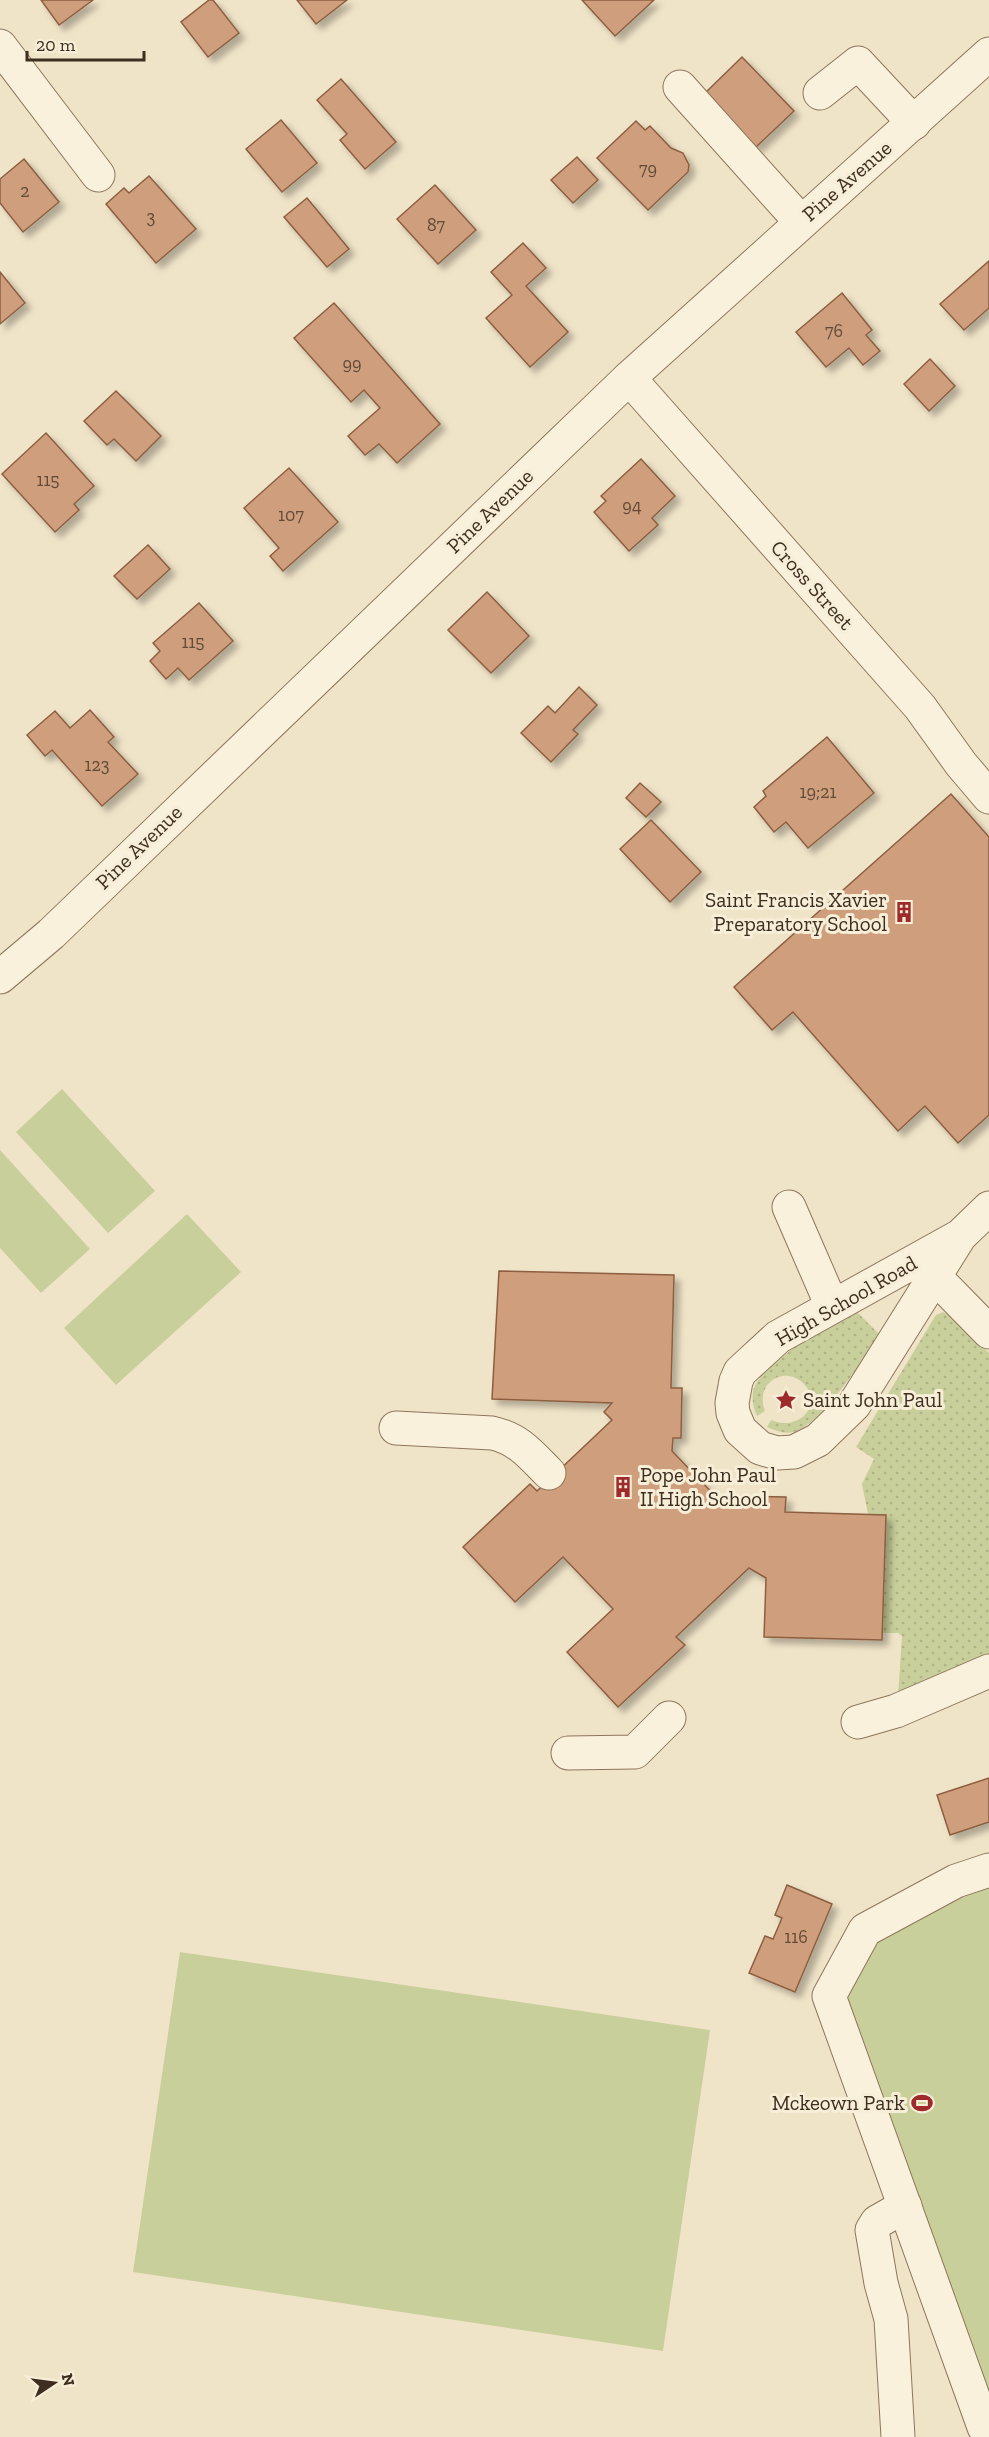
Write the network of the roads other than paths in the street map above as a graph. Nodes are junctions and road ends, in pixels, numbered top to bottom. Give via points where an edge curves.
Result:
1 (0, 46) edge
2 (989, 54) edge
3 (680, 87) dead end
4 (820, 93) dead end
5 (914, 123) junction
6 (98, 176) dead end
7 (801, 222) junction
8 (629, 378) junction
9 (989, 797) edge
10 (0, 977) edge
11 (789, 1207) dead end
12 (989, 1208) edge
13 (960, 1236) junction
14 (935, 1277) junction
15 (832, 1306) junction
16 (989, 1332) edge
17 (396, 1428) dead end
18 (549, 1473) dead end
19 (989, 1671) edge
20 (669, 1718) dead end
21 (858, 1722) dead end
22 (568, 1753) dead end
23 (989, 1870) edge
24 (905, 2206) junction
25 (989, 2430) edge
26 (898, 2437) edge

1 - 6 street
2 - 5 street, Pine Avenue
3 - 7 street
4 - 5 street via 858,63
5 - 7 street, Pine Avenue
7 - 8 street, Pine Avenue
8 - 9 street, Cross Street via 918,705
8 - 10 street, Pine Avenue via 51,934
11 - 15 street
12 - 13 street, High School Road
13 - 14 street, High School Road
13 - 15 street, High School Road
14 - 15 street, High School Road via 854,1405 819,1440 794,1452 760,1448 740,1430 733,1413 733,1392 740,1372 778,1337
14 - 16 street
17 - 18 street via 507,1436
19 - 21 street via 896,1711
20 - 22 street via 635,1752
23 - 24 street via 956,1881 865,1930 829,1996
24 - 25 street via 984,2427
24 - 26 street via 877,2222 872,2230 891,2319

